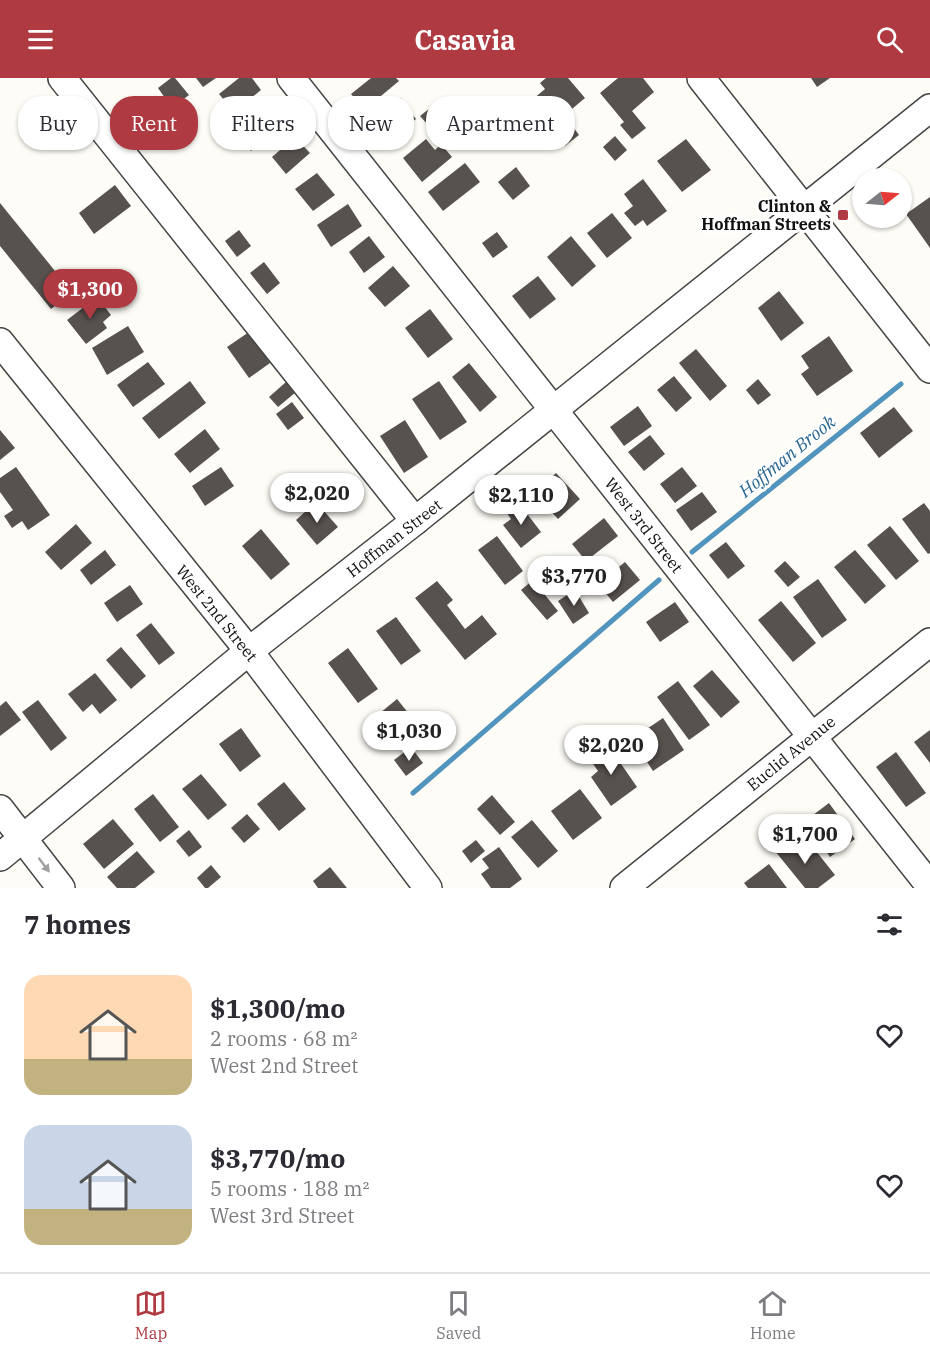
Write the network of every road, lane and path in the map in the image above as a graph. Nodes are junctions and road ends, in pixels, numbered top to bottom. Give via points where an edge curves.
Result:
1 (62, 78) edge
2 (291, 78) edge
3 (701, 78) edge
4 (930, 108) edge
5 (804, 209) junction
6 (0, 342) edge
7 (930, 369) edge
8 (553, 410) junction
9 (415, 521) junction
10 (930, 642) edge
11 (249, 651) junction
12 (812, 736) junction
13 (0, 809) edge
14 (23, 838) junction
15 (0, 857) edge
16 (930, 886) edge
17 (61, 888) edge
18 (428, 888) edge
19 (624, 888) edge

1 - 9 street
2 - 8 street, West 3rd Street
3 - 5 street
4 - 5 street, Hoffman Street
5 - 7 street
5 - 8 street, Hoffman Street
6 - 11 street, West 2nd Street
8 - 9 street, Hoffman Street
8 - 12 street, West 3rd Street
9 - 11 street, Hoffman Street
10 - 12 street, Euclid Avenue
11 - 14 street, Hoffman Street
11 - 18 street, West 2nd Street
12 - 16 street, West 3rd Street
12 - 19 street, Euclid Avenue
13 - 14 street
14 - 15 street, Hoffman Street
14 -> 17 street

